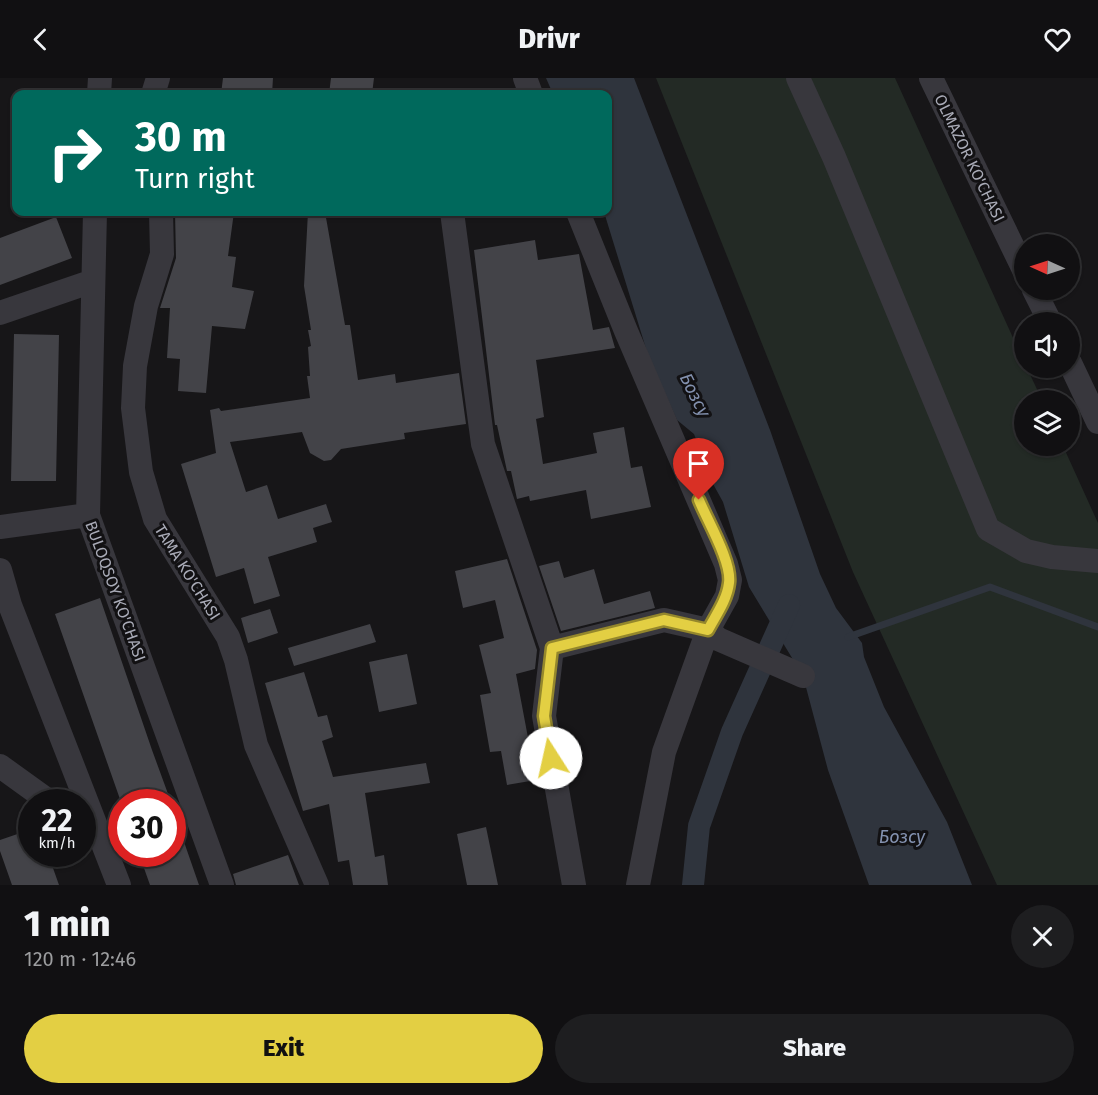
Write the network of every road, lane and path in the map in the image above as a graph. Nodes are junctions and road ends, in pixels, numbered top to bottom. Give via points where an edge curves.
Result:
1 (798, 78) edge
2 (931, 78) edge
3 (95, 216) edge
4 (161, 216) edge
5 (453, 216) edge
6 (580, 216) edge
7 (1014, 249) edge
8 (93, 281) junction
9 (0, 313) edge
10 (1077, 378) edge
11 (1098, 422) edge
12 (88, 515) junction
13 (0, 526) edge
14 (1098, 561) edge
15 (0, 570) edge
16 (5, 611) edge
17 (713, 634) junction
18 (552, 648) junction
19 (803, 676) dead end
20 (0, 766) edge
21 (32, 789) edge
22 (96, 836) edge
23 (103, 841) junction
24 (118, 885) edge
25 (222, 885) edge
26 (317, 885) edge
27 (574, 885) edge
28 (638, 885) edge

1 - 14 street via 988,529 1026,551
2 - 7 street, OLMAZOR KO'CHASI
3 - 8 street, BULOQSOY KO'CHASI
4 - 26 street, TAMA KO'CHASI via 162,254 146,306 135,366 134,408 141,472 155,519 228,637 256,745
5 - 18 street via 483,444
6 - 17 street via 726,564 730,580
8 - 9 street
8 - 12 street, BULOQSOY KO'CHASI
10 - 11 street
12 - 13 street
12 - 25 street, BULOQSOY KO'CHASI
15 - 16 street
16 - 23 street
17 - 18 street via 664,620
17 - 19 street
17 - 28 street via 664,752
18 - 27 street via 544,716
20 - 21 street
22 - 23 street
23 - 24 street

